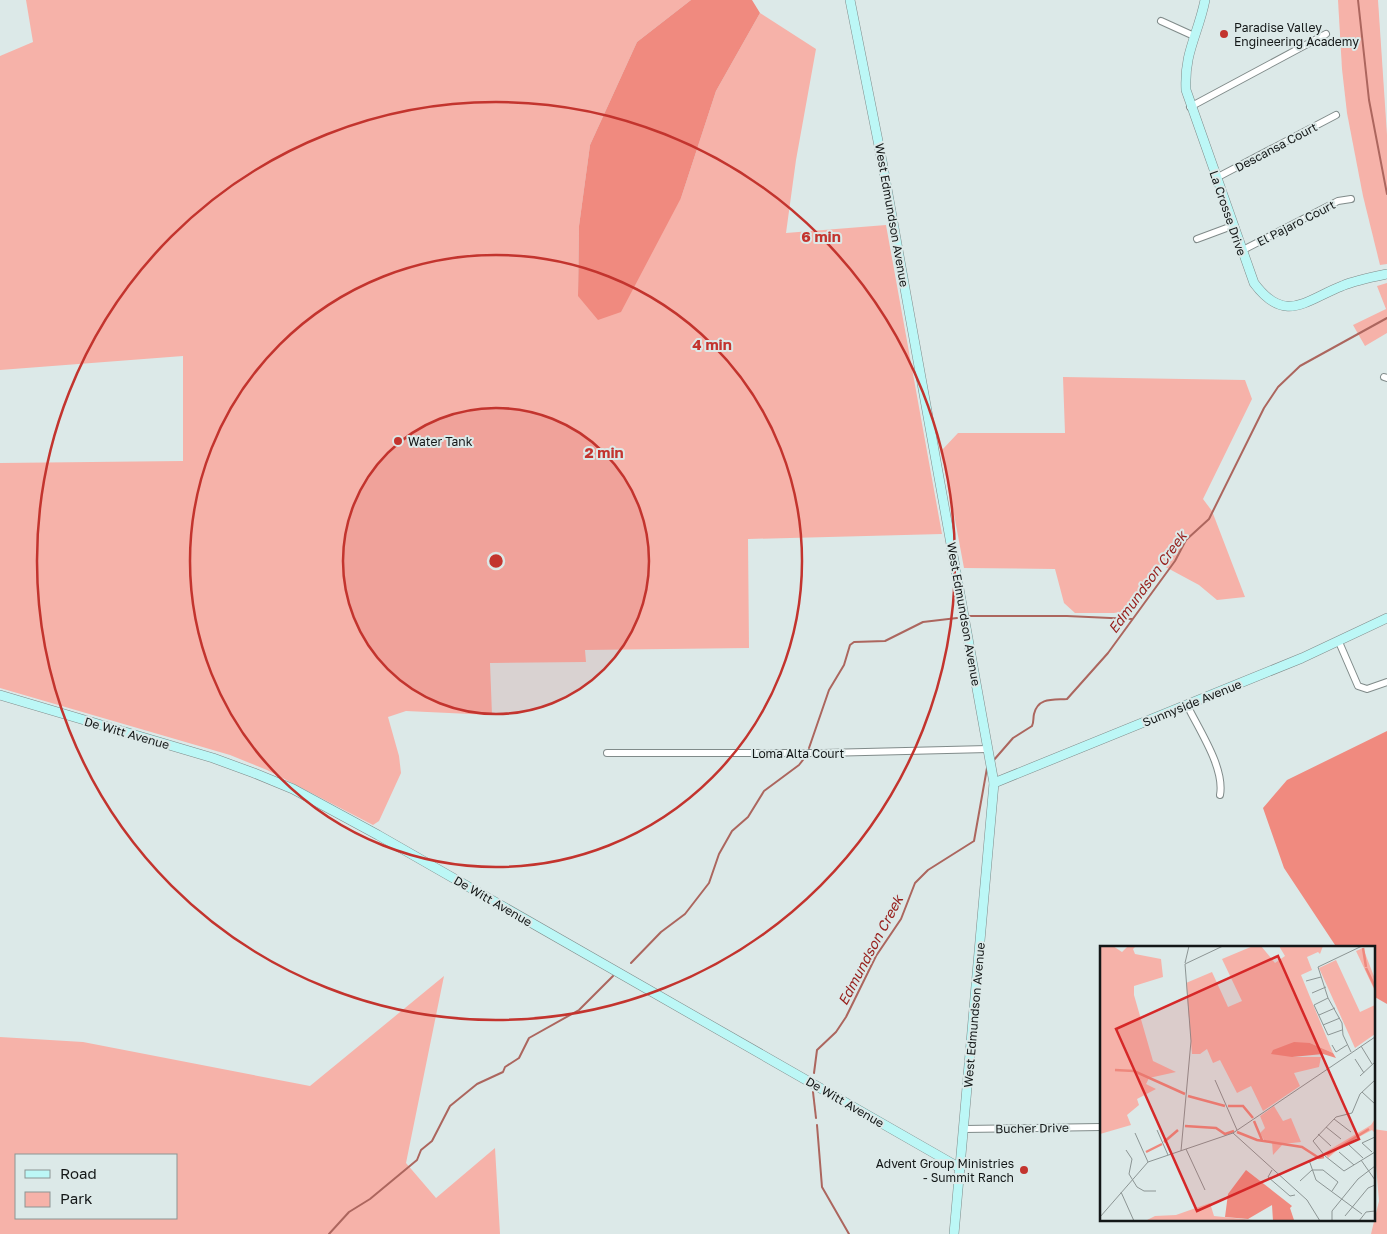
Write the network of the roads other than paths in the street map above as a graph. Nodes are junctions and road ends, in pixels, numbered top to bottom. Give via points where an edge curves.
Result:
1 (850, 0) edge
2 (1204, 0) edge
3 (1161, 22) dead end
4 (1326, 34) dead end
5 (1194, 36) junction
6 (1190, 107) junction
7 (1336, 115) dead end
8 (1216, 178) junction
9 (1351, 199) dead end
10 (1232, 226) junction
11 (1197, 239) dead end
12 (1241, 251) junction
13 (1387, 274) edge
14 (1387, 618) edge
15 (1339, 642) junction
16 (1387, 682) edge
17 (0, 696) edge
18 (1187, 705) junction
19 (988, 749) junction
20 (608, 753) dead end
21 (994, 783) junction
22 (1220, 795) dead end
23 (1100, 1127) edge
24 (964, 1129) junction
25 (960, 1168) junction
26 (954, 1234) edge

1 - 19 street, West Edmundson Avenue
2 - 5 street, La Crosse Drive via 1201,21
3 - 5 street
4 - 6 street
5 - 6 street, La Crosse Drive via 1185,75
6 - 8 street, La Crosse Drive
7 - 8 street, Descansa Court
8 - 10 street, La Crosse Drive
9 - 12 street, El Pajaro Court via 1338,201
10 - 11 street
10 - 12 street, La Crosse Drive
12 - 13 street, La Crosse Drive via 1262,294 1284,306 1312,302 1340,286
14 - 15 street, Sunnyside Avenue
15 - 16 street via 1358,686 1367,689
15 - 18 street, Sunnyside Avenue
17 - 25 street, De Witt Avenue via 213,758 293,790 394,844
18 - 21 street, Sunnyside Avenue
18 - 22 street via 1218,770 1222,782
19 - 20 street, Loma Alta Court
19 - 21 street, West Edmundson Avenue
21 - 24 street, West Edmundson Avenue
23 - 24 street, Bucher Drive
24 - 25 street, West Edmundson Avenue
25 - 26 street, West Edmundson Avenue

